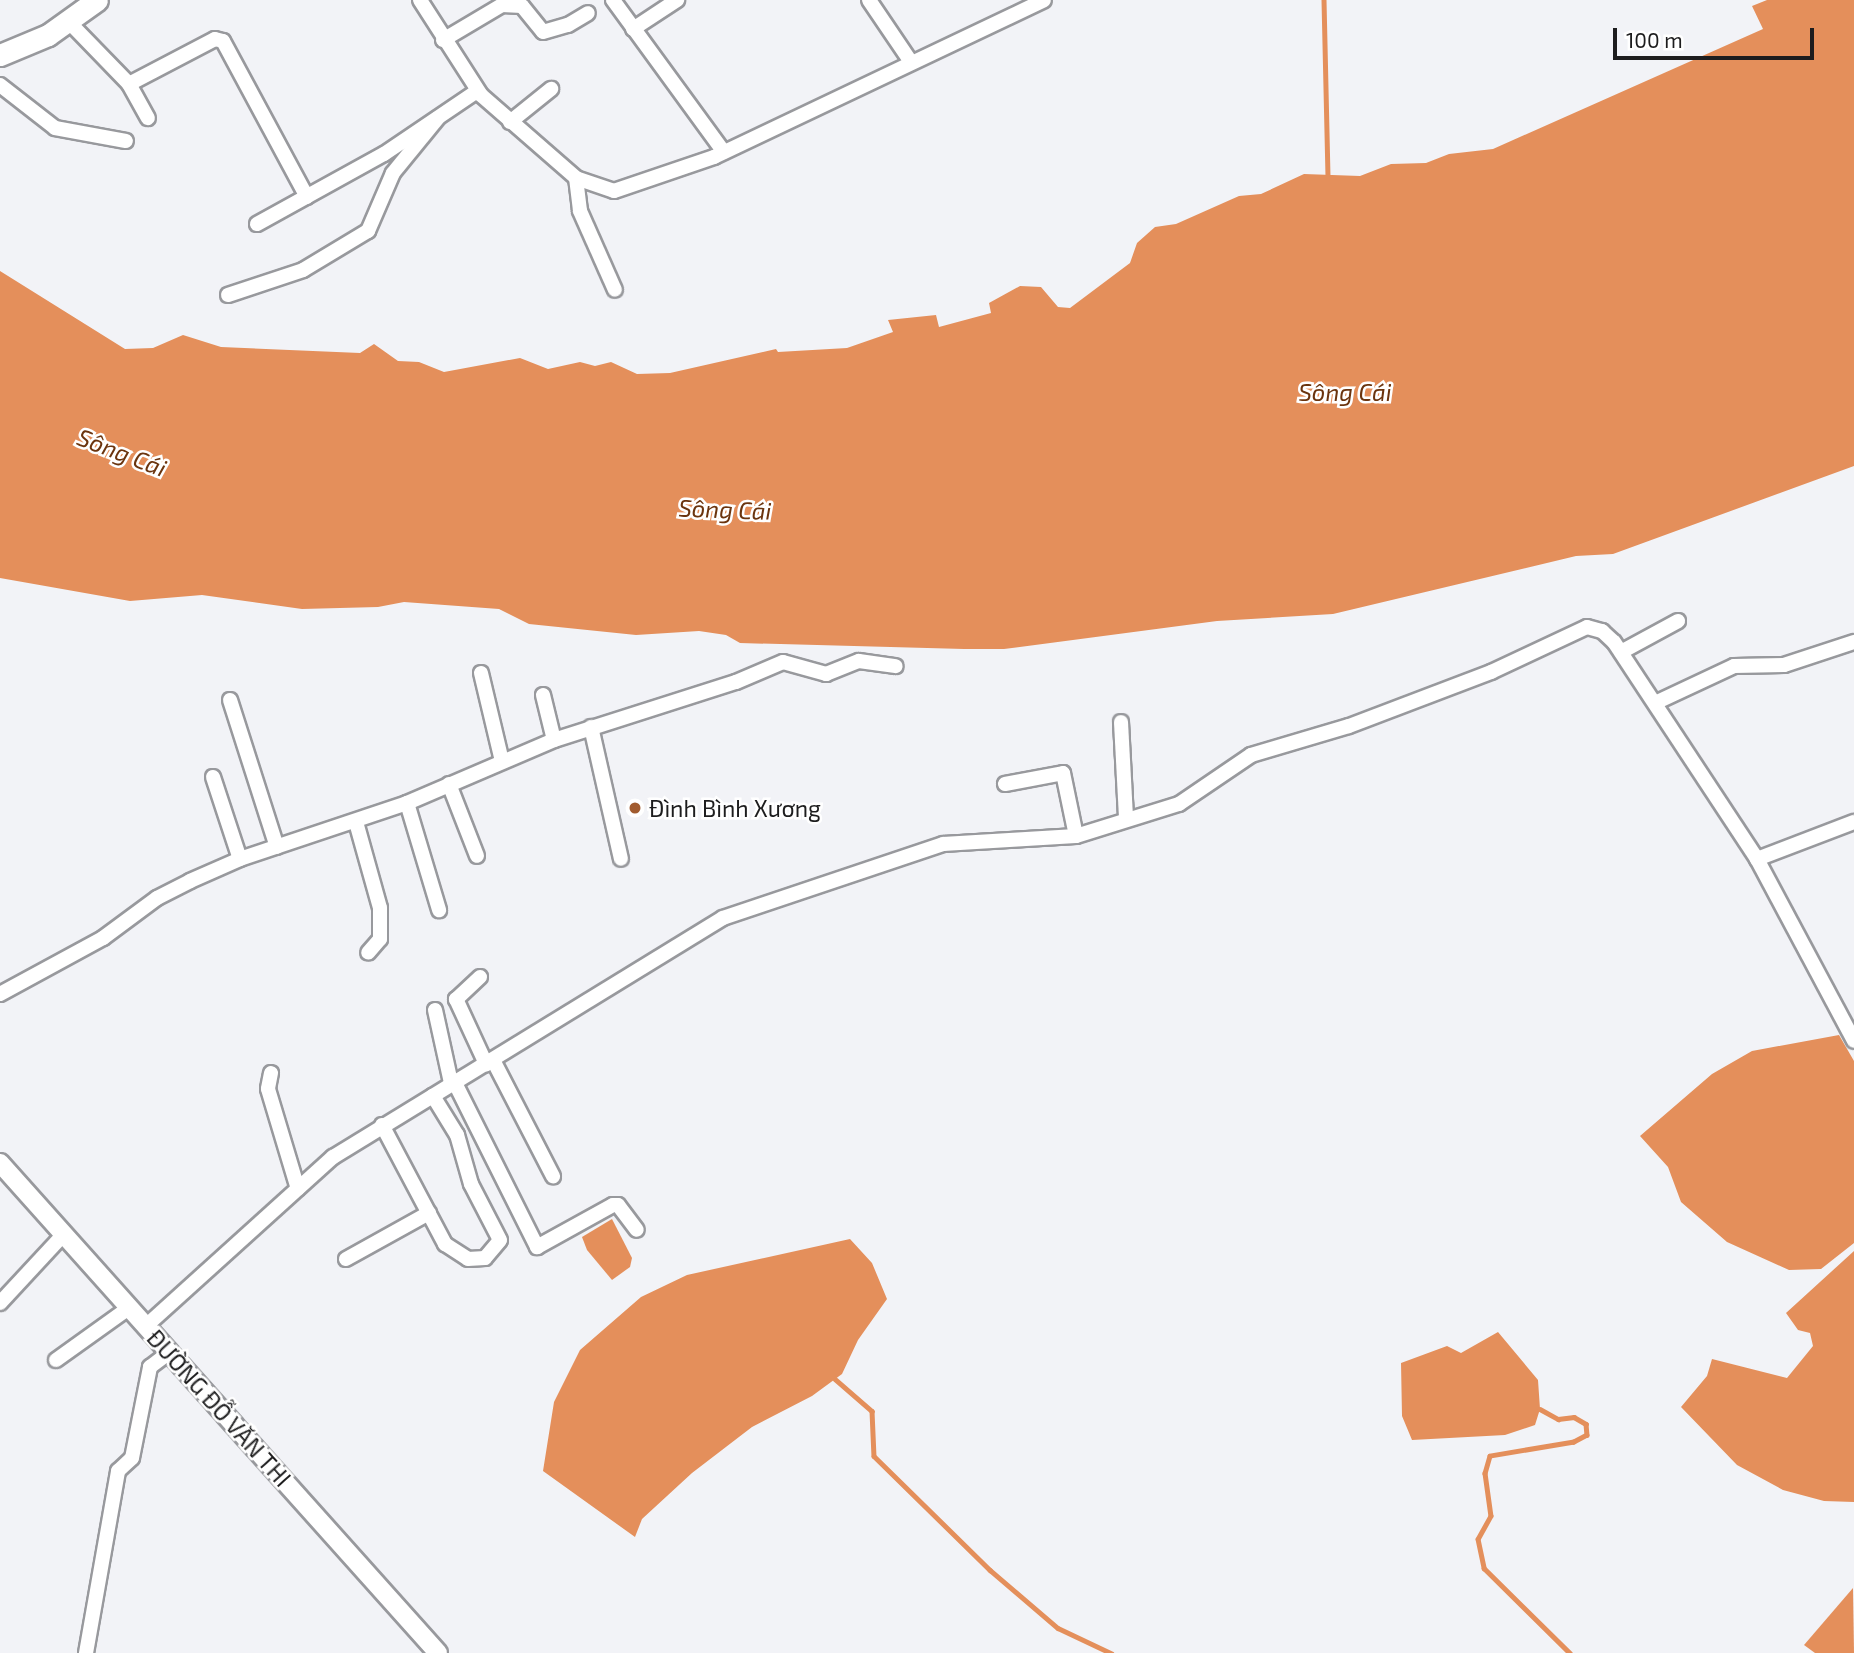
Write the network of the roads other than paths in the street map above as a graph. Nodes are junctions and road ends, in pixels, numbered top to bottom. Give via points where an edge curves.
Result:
1 (97, 0) edge
2 (420, 0) edge
3 (613, 0) edge
4 (677, 0) edge
5 (869, 0) edge
6 (1036, 2) edge
7 (588, 13) dead end
8 (68, 21) junction
9 (633, 29) junction
10 (443, 40) junction
11 (0, 55) edge
12 (911, 62) junction
13 (129, 84) junction
14 (0, 85) edge
15 (551, 89) dead end
16 (477, 91) junction
17 (148, 118) dead end
18 (437, 119) junction
19 (510, 122) junction
20 (125, 141) dead end
21 (724, 152) junction
22 (576, 178) junction
23 (307, 197) junction
24 (257, 224) dead end
25 (615, 290) dead end
26 (228, 295) dead end
27 (1678, 621) dead end
28 (1854, 642) edge
29 (1621, 652) junction
30 (895, 666) dead end
31 (481, 673) dead end
32 (542, 695) dead end
33 (230, 700) dead end
34 (1656, 703) junction
35 (1121, 722) dead end
36 (591, 727) junction
37 (554, 740) junction
38 (502, 761) junction
39 (213, 777) dead end
40 (449, 784) junction
41 (1004, 784) dead end
42 (407, 803) junction
43 (1126, 819) junction
44 (355, 822) junction
45 (1854, 822) edge
46 (1076, 836) junction
47 (277, 847) junction
48 (477, 856) dead end
49 (240, 859) junction
50 (621, 859) dead end
51 (1757, 859) junction
52 (439, 910) dead end
53 (368, 953) dead end
54 (480, 977) dead end
55 (0, 994) edge
56 (435, 1010) dead end
57 (1854, 1041) edge
58 (490, 1062) junction
59 (271, 1073) dead end
60 (453, 1082) junction
61 (433, 1096) junction
62 (382, 1125) junction
63 (0, 1163) edge
64 (553, 1176) dead end
65 (298, 1189) junction
66 (429, 1213) junction
67 (637, 1230) dead end
68 (65, 1234) junction
69 (346, 1259) dead end
70 (0, 1303) edge
71 (130, 1307) junction
72 (147, 1325) junction
73 (170, 1352) junction
74 (56, 1360) dead end
75 (86, 1653) edge
76 (439, 1653) edge

1 - 8 main road
2 - 10 street
3 - 9 street
4 - 9 street
5 - 12 street
6 - 12 street
7 - 10 street via 543,32 522,6 502,5
8 - 11 main road via 48,35
8 - 13 street
9 - 21 street
10 - 16 street
12 - 21 street
13 - 17 street
13 - 23 street via 215,39 223,41
14 - 20 street via 60,130
15 - 19 street
16 - 18 street
16 - 19 street
18 - 23 street
18 - 26 street via 393,173 368,231 303,270
19 - 22 street
21 - 22 street via 659,179 614,191
22 - 25 street via 580,211
23 - 24 street
27 - 29 street
28 - 34 street via 1784,665 1734,666
29 - 34 street
29 - 43 street via 1602,631 1587,627 1478,677 1349,726 1251,755 1179,804
30 - 36 street via 864,660 826,674 783,662 736,682
31 - 38 street
32 - 37 street
33 - 47 street
34 - 51 street
35 - 43 street
36 - 37 street
36 - 50 street
37 - 38 street
38 - 40 street
39 - 49 street
40 - 42 street
40 - 48 street
41 - 46 street via 1063,773
42 - 44 street
42 - 52 street
43 - 46 street
44 - 47 street
44 - 53 street via 380,908 380,939
45 - 51 street
46 - 58 street via 943,844 762,902 723,918
47 - 49 street
49 - 55 street via 166,892 103,938
51 - 57 street
54 - 58 street via 456,999
56 - 60 street
58 - 60 street
58 - 64 street
59 - 65 street via 268,1089 274,1115
60 - 61 street
60 - 67 street via 537,1247 613,1205 618,1205
61 - 62 street
61 - 66 street via 466,1154 471,1184 500,1240 497,1249 485,1258 468,1259 445,1244
62 - 65 street via 333,1157
62 - 66 street
63 - 68 street, ĐƯỜNG ĐỖ VĂN THI
65 - 72 street
66 - 69 street
68 - 70 street
68 - 71 street, ĐƯỜNG ĐỖ VĂN THI
71 - 72 street, ĐƯỜNG ĐỖ VĂN THI
71 - 74 street
72 - 73 street, ĐƯỜNG ĐỖ VĂN THI
73 - 75 street via 150,1367 132,1458 118,1471
73 - 76 street, ĐƯỜNG ĐỖ VĂN THI

